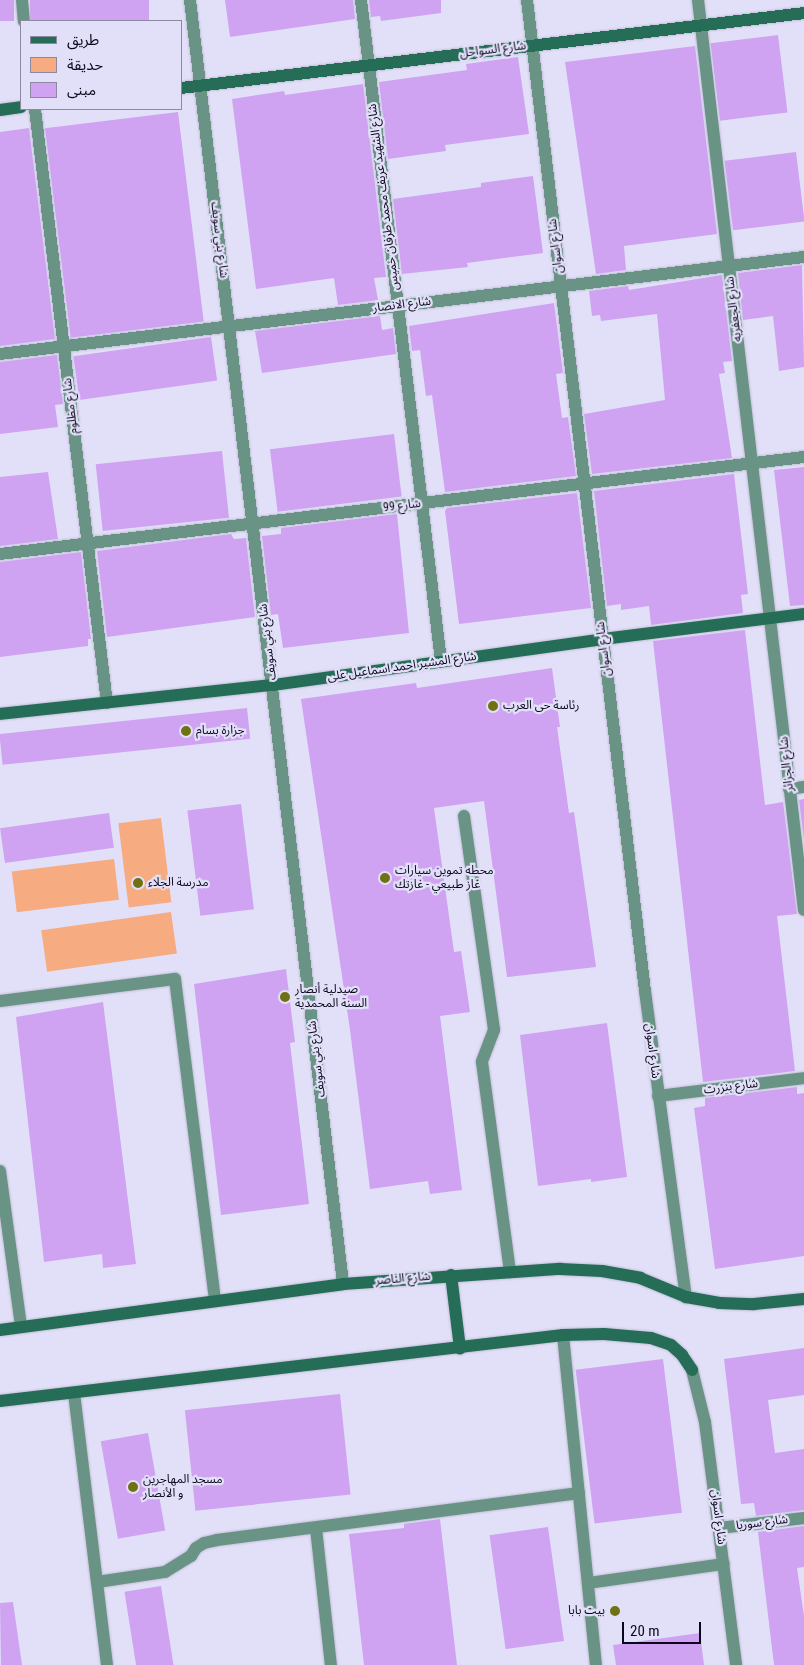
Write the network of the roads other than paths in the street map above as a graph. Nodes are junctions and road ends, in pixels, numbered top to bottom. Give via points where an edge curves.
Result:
1 (22, 0) edge
2 (190, 0) edge
3 (361, 0) edge
4 (527, 0) edge
5 (698, 0) edge
6 (804, 13) edge
7 (24, 20) edge
8 (701, 25) junction
9 (532, 45) junction
10 (368, 65) junction
11 (200, 86) junction
12 (182, 88) edge
13 (20, 107) edge
14 (0, 110) edge
15 (35, 110) edge
16 (804, 257) edge
17 (729, 266) junction
18 (561, 286) junction
19 (398, 306) junction
20 (230, 326) junction
21 (64, 346) junction
22 (0, 354) edge
23 (804, 457) edge
24 (752, 464) junction
25 (585, 484) junction
26 (422, 504) junction
27 (254, 524) junction
28 (88, 544) junction
29 (0, 554) edge
30 (804, 614) edge
31 (770, 618) junction
32 (603, 639) junction
33 (440, 661) junction
34 (273, 684) junction
35 (107, 702) junction
36 (0, 714) edge
37 (804, 787) edge
38 (789, 789) junction
39 (464, 816) dead end
40 (804, 910) edge
41 (0, 1001) edge
42 (804, 1078) edge
43 (658, 1096) junction
44 (0, 1171) edge
45 (510, 1272) junction
46 (451, 1275) junction
47 (343, 1284) junction
48 (686, 1297) junction
49 (804, 1299) edge
50 (215, 1301) junction
51 (21, 1327) junction
52 (0, 1330) edge
53 (563, 1336) junction
54 (460, 1348) junction
55 (74, 1393) junction
56 (0, 1401) edge
57 (579, 1493) junction
58 (804, 1518) edge
59 (316, 1528) junction
60 (719, 1528) junction
61 (724, 1564) junction
62 (97, 1582) junction
63 (588, 1584) junction
64 (107, 1665) edge
65 (331, 1665) edge
66 (596, 1665) edge
67 (736, 1665) edge

1 - 7 street
2 - 11 street, شارع بني سويف
3 - 10 street, شارع الشهيد عريف محمد طرفان خميس
4 - 9 street, شارع اسوان
5 - 8 street, شارع الجعفريه
6 - 8 street, شارع السواحل
8 - 9 street, شارع السواحل
8 - 17 street, شارع الجعفريه
9 - 10 street, شارع السواحل
9 - 18 street, شارع اسوان
10 - 11 street, شارع السواحل
10 - 19 street, شارع الشهيد عريف محمد طرفان خميس
11 - 12 street, شارع السواحل
11 - 20 street, شارع بني سويف
13 - 14 street
15 - 21 street, شارع مظلوم
16 - 17 street, شارع الانصار
17 - 18 street, شارع الانصار
17 - 24 street, شارع الجعفريه
18 - 19 street, شارع الانصار
18 - 25 street, شارع اسوان
19 - 20 street, شارع الانصار
19 - 26 street, شارع الشهيد عريف محمد طرفان خميس
20 - 21 street, شارع الانصار
20 - 27 street, شارع بني سويف
21 - 22 street, شارع الانصار
21 - 28 street, شارع مظلوم
23 - 24 street, شارع 99
24 - 25 street, شارع 99
24 - 31 street, شارع الجعفريه
25 - 26 street, شارع 99
25 - 32 street, شارع اسوان
26 - 27 street, شارع 99
26 - 33 street, شارع الشهيد عريف محمد طرفان خميس
27 - 28 street, شارع 99
27 - 34 street, شارع بني سويف
28 - 29 street, شارع 99
28 - 35 street, شارع مظلوم
30 - 31 street, شارع المشير احمد اسماعيل على
31 - 32 street, شارع المشير احمد اسماعيل على
31 - 38 street, شارع الجزائر
32 - 33 street, شارع المشير احمد اسماعيل على
32 - 43 street, شارع اسوان
33 - 34 street, شارع المشير احمد اسماعيل على
34 - 35 street, شارع المشير احمد اسماعيل على
34 - 47 street, شارع بني سويف
35 - 36 street, شارع المشير احمد اسماعيل على
37 - 38 street
38 - 40 street, شارع الجزائر
39 - 45 street via 494,1030 482,1062
41 - 50 street via 175,979
42 - 43 street, شارع بنزرت
43 - 48 street, شارع اسوان
44 - 51 street
45 - 46 street, شارع الناصر
45 - 48 street, شارع الناصر via 602,1271 640,1278
46 - 47 street, شارع الناصر
46 - 54 street
47 - 50 street, شارع الناصر
48 - 49 street, شارع الناصر via 737,1304
50 - 51 street, شارع الناصر
51 - 52 street, شارع الناصر
53 - 54 street
53 - 57 street
53 - 60 street, شارع اسوان via 604,1334 651,1338 671,1345 682,1355 692,1370 705,1422
54 - 55 street
55 - 56 street
55 - 62 street
57 - 59 street
57 - 63 street
58 - 60 street, شارع سوريا
59 - 62 street via 204,1543 191,1556 165,1572
59 - 65 street
60 - 61 street, شارع اسوان
61 - 63 street
61 - 67 street, شارع اسوان
62 - 64 street
63 - 66 street

